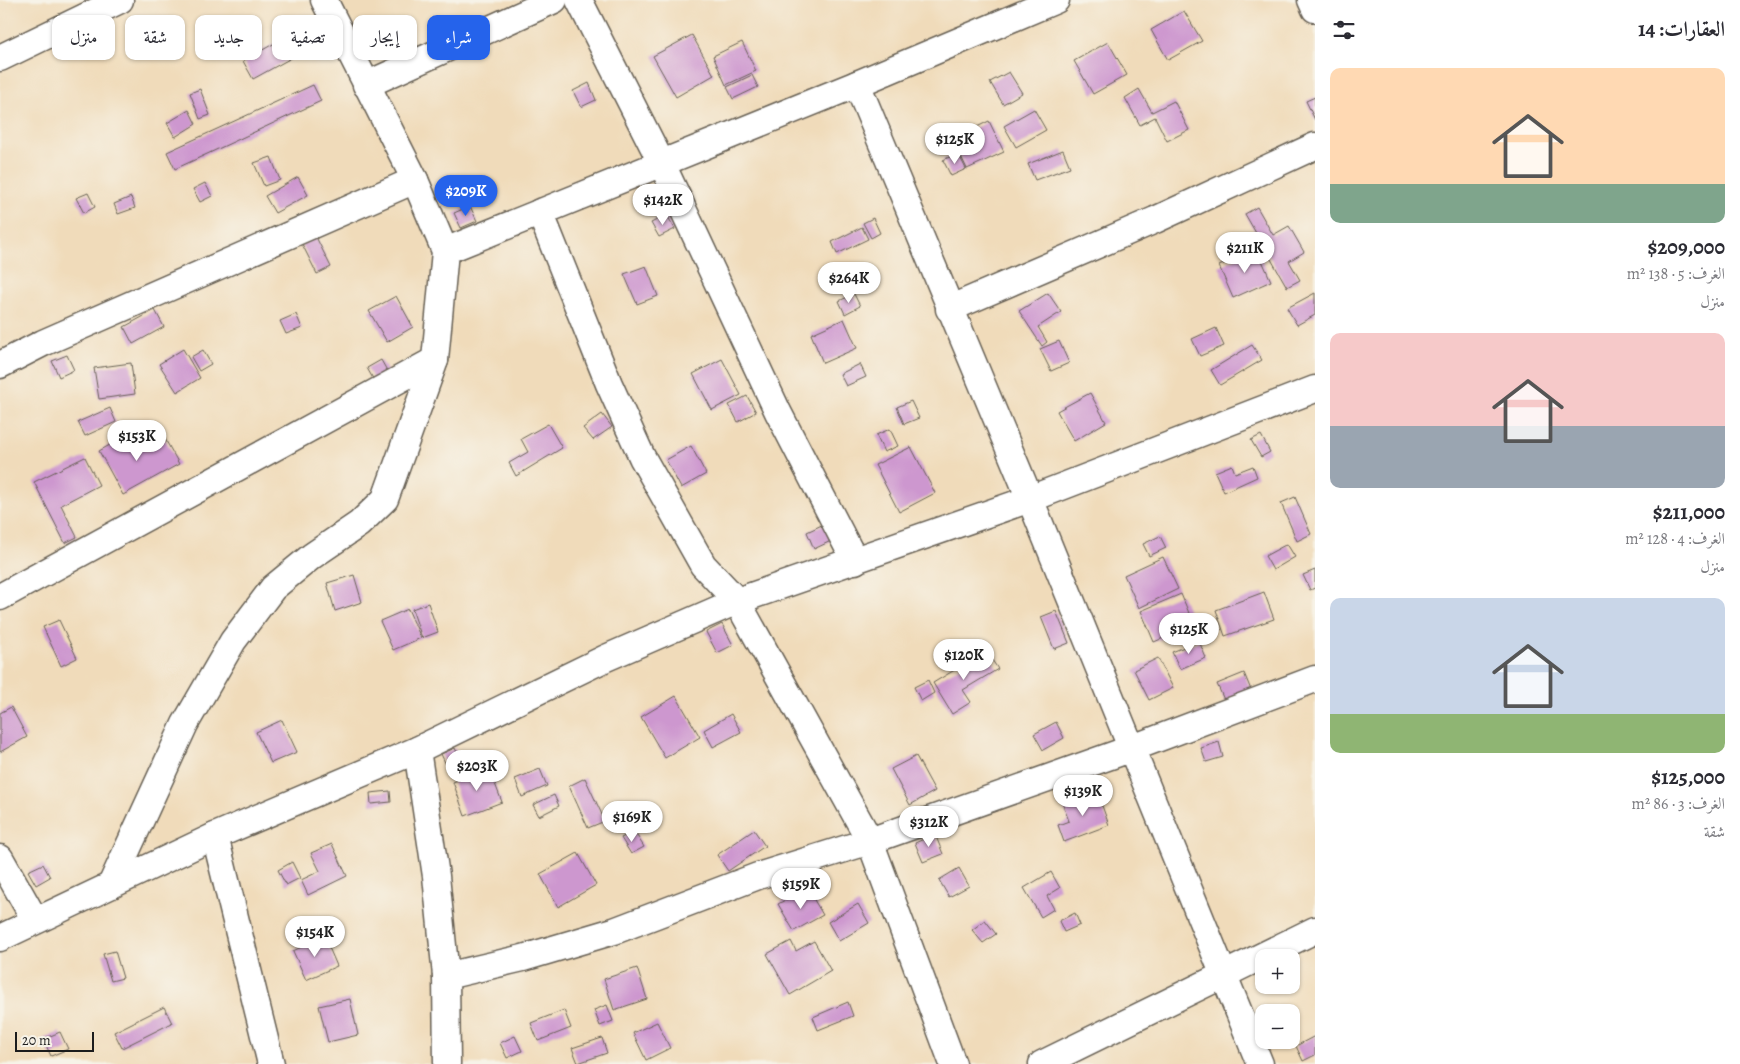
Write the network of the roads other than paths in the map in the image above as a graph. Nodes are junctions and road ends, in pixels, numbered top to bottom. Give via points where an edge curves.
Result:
1 (120, 0) edge
2 (324, 0) edge
3 (554, 0) edge
4 (579, 0) edge
5 (1312, 0) edge
6 (1048, 1) edge
7 (1315, 9) edge
8 (0, 58) edge
9 (857, 84) junction
10 (366, 85) junction
11 (1315, 146) edge
12 (662, 164) junction
13 (415, 180) junction
14 (540, 212) junction
15 (445, 251) junction
16 (949, 309) junction
17 (434, 360) junction
18 (0, 365) edge
19 (1315, 389) edge
20 (1030, 499) junction
21 (855, 561) junction
22 (0, 597) edge
23 (737, 601) junction
24 (1315, 679) edge
25 (1130, 749) junction
26 (417, 750) junction
27 (215, 836) junction
28 (870, 841) junction
29 (0, 858) edge
30 (111, 886) junction
31 (35, 920) junction
32 (1315, 930) edge
33 (0, 938) edge
34 (446, 976) junction
35 (1224, 977) junction
36 (441, 1063) edge
37 (271, 1064) edge
38 (953, 1064) edge
39 (1042, 1064) edge
40 (1260, 1064) edge

1 - 8 street
2 - 10 street
3 - 10 street
4 - 12 street
5 - 7 street
6 - 9 street
9 - 12 street
9 - 16 street
10 - 13 street
11 - 16 street via 1155,220
12 - 14 street
12 - 21 street via 778,412
13 - 15 street
13 - 18 street via 43,343
14 - 15 street
14 - 23 street via 642,457 704,565
15 - 17 street
16 - 20 street
17 - 22 street
17 - 30 street via 385,499 359,524 273,588 233,640 185,724
19 - 20 street
20 - 21 street
20 - 25 street
21 - 23 street
23 - 26 street via 606,658
23 - 28 street
24 - 25 street
25 - 28 street
25 - 35 street
26 - 27 street
26 - 34 street via 436,876
27 - 30 street
27 - 37 street
28 - 34 street via 758,876 614,931 523,958
28 - 38 street
29 - 31 street
30 - 31 street
31 - 33 street
32 - 35 street
34 - 36 street
35 - 39 street
35 - 40 street

